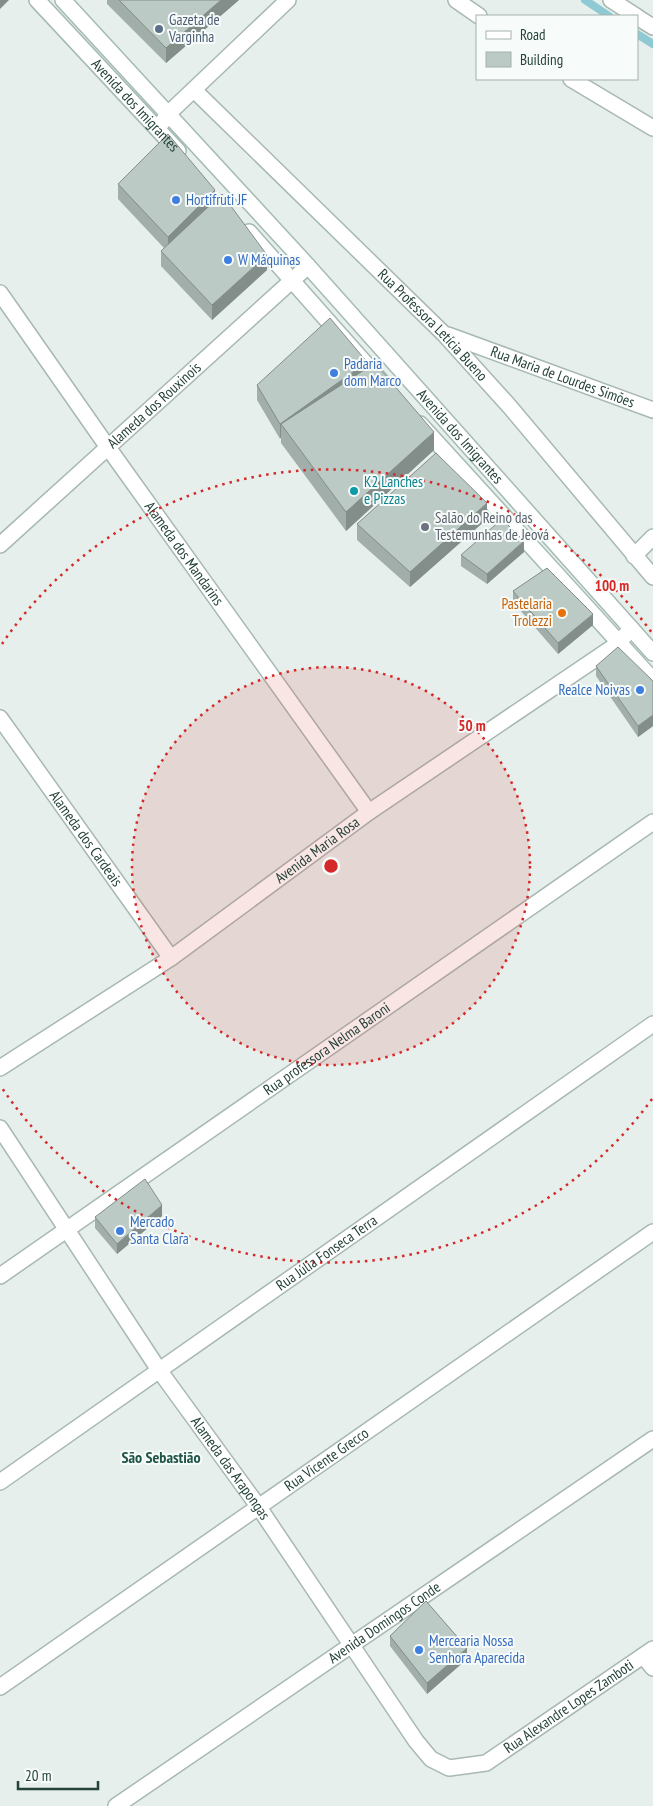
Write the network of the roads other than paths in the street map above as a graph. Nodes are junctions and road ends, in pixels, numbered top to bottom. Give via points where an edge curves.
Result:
1 (37, 0) edge
2 (63, 0) edge
3 (288, 0) edge
4 (456, 0) edge
5 (611, 0) edge
6 (478, 15) edge
7 (634, 15) edge
8 (638, 17) edge
9 (653, 27) edge
10 (573, 80) edge
11 (194, 90) junction
12 (169, 113) junction
13 (158, 128) junction
14 (653, 128) edge
15 (190, 165) edge
16 (241, 224) edge
17 (308, 266) junction
18 (292, 282) junction
19 (0, 293) edge
20 (444, 334) junction
21 (392, 393) edge
22 (653, 410) edge
23 (412, 415) edge
24 (107, 446) junction
25 (653, 537) edge
26 (0, 545) edge
27 (634, 556) junction
28 (653, 577) edge
29 (631, 628) junction
30 (619, 643) junction
31 (653, 653) edge
32 (653, 680) edge
33 (0, 718) edge
34 (369, 812) junction
35 (653, 822) edge
36 (171, 958) junction
37 (653, 1024) edge
38 (0, 1068) edge
39 (0, 1128) edge
40 (67, 1230) junction
41 (653, 1232) edge
42 (0, 1276) edge
43 (159, 1370) junction
44 (653, 1439) edge
45 (0, 1482) edge
46 (258, 1506) junction
47 (354, 1646) junction
48 (648, 1652) edge
49 (653, 1668) edge
50 (0, 1687) edge
51 (486, 1763) joint
52 (116, 1806) edge

1 - 13 street, Avenida dos Imigrantes
2 - 12 street, Avenida dos Imigrantes
3 - 11 street
4 - 6 street
5 - 7 street
8 - 9 street
10 - 14 street
11 - 12 street
11 - 20 street, Rua Professora Letícia Bueno
12 - 13 street
12 - 17 street, Avenida dos Imigrantes
13 - 15 street, Avenida dos Imigrantes
16 - 18 street, Avenida dos Imigrantes
17 - 18 street, Alameda dos Rouxinois
17 - 29 street, Avenida dos Imigrantes
18 - 21 street, Avenida dos Imigrantes
18 - 24 street, Alameda dos Rouxinois
19 - 24 street, Alameda dos Mandarins
20 - 22 street, Rua Maria de Lourdes Simões
20 - 27 street, Rua Professora Letícia Bueno via 510,407
23 - 30 street, Avenida dos Imigrantes
24 - 26 street, Alameda dos Rouxinois
24 - 34 street, Alameda dos Mandarins
25 - 27 street
27 - 28 street, Rua Professora Letícia Bueno
29 - 30 street, Avenida Maria Rosa
29 - 31 street, Avenida dos Imigrantes
30 - 32 street, Avenida dos Imigrantes
30 - 34 street, Avenida Maria Rosa
33 - 36 street, Alameda dos Cardeais
34 - 36 street, Avenida Maria Rosa
35 - 40 street, Rua professora Nelma Baroni
36 - 38 street, Avenida Maria Rosa
37 - 43 street, Rua Júlia Fonseca Terra
39 - 40 street, Alameda das Arapongas
40 - 42 street, Rua professora Nelma Baroni
40 - 43 street, Alameda das Arapongas
41 - 46 street, Rua Vicente Grecco
43 - 45 street, Rua Júlia Fonseca Terra
43 - 46 street, Alameda das Arapongas
44 - 47 street, Avenida Domingos Conde
46 - 47 street, Alameda das Arapongas
46 - 50 street, Rua Vicente Grecco
47 - 51 street, Alameda das Arapongas via 431,1759 449,1768
47 - 52 street, Avenida Domingos Conde
48 - 49 street
48 - 51 street, Rua Alexandre Lopes Zamboti

